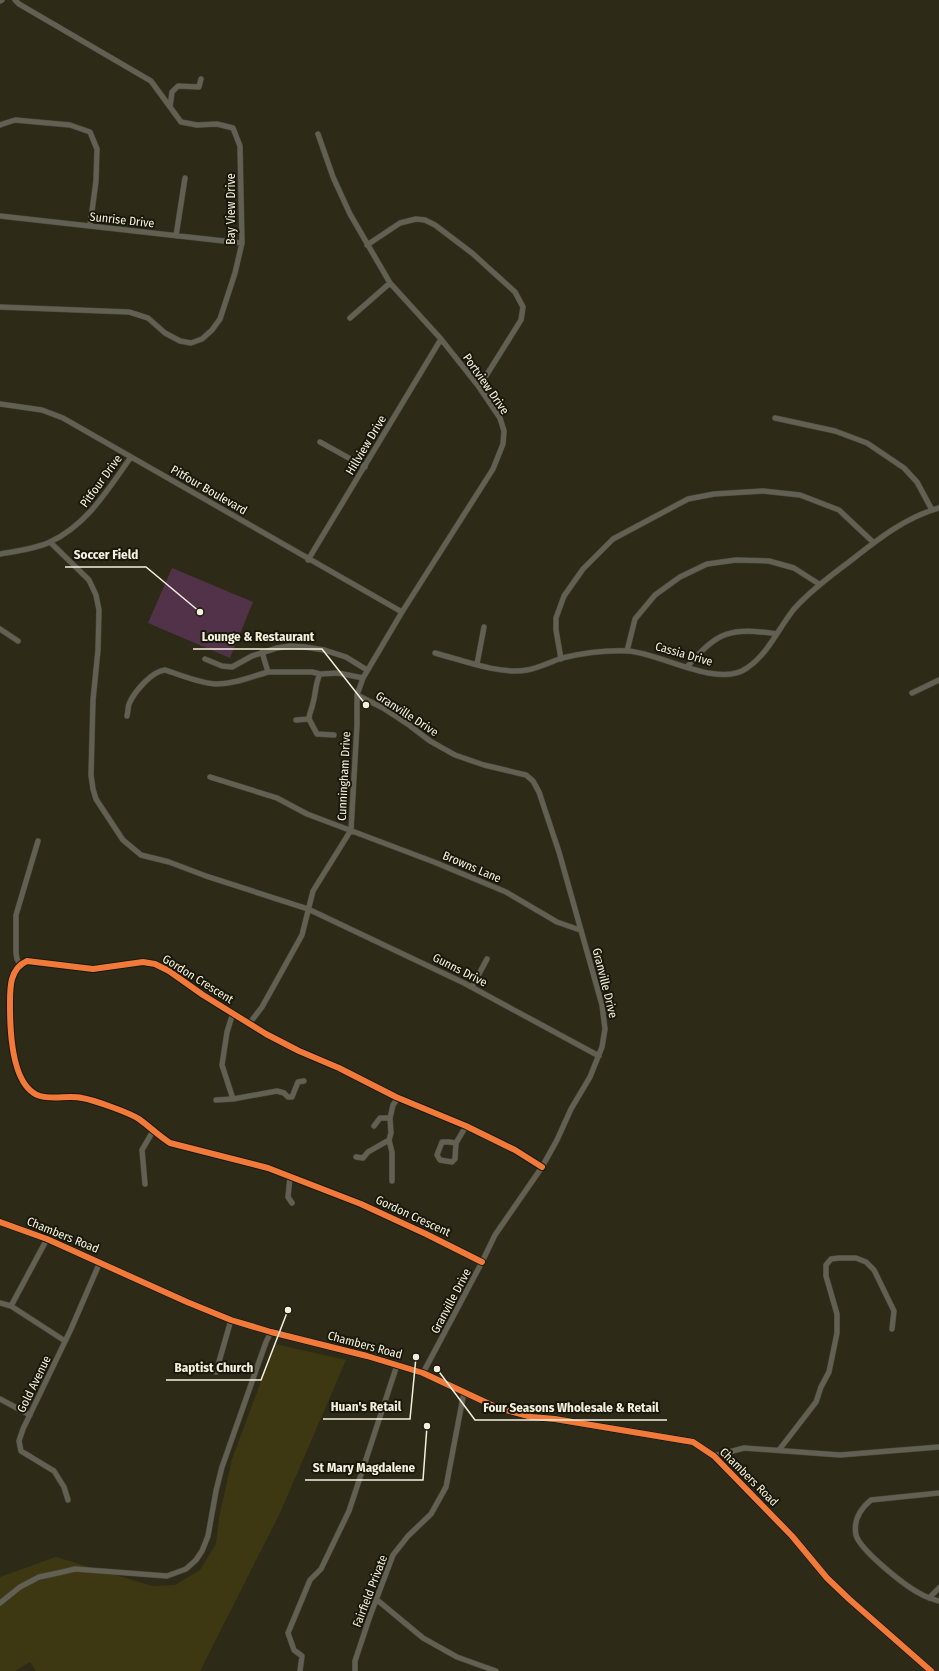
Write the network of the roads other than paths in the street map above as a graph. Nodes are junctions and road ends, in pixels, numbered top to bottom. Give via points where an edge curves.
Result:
1 (15, 0) edge
2 (201, 79) dead end
3 (170, 108) junction
4 (0, 125) edge
5 (318, 134) dead end
6 (185, 178) dead end
7 (0, 216) edge
8 (90, 226) junction
9 (176, 236) junction
10 (242, 243) junction
11 (367, 245) junction
12 (390, 283) junction
13 (0, 307) edge
14 (350, 318) dead end
15 (441, 339) junction
16 (479, 387) junction
17 (0, 404) edge
18 (775, 418) dead end
19 (320, 442) dead end
20 (131, 457) junction
21 (365, 467) junction
22 (939, 508) edge
23 (932, 510) junction
24 (50, 542) junction
25 (874, 543) junction
26 (0, 554) edge
27 (308, 560) junction
28 (819, 584) junction
29 (402, 612) junction
30 (484, 627) dead end
31 (0, 629) edge
32 (777, 634) junction
33 (18, 641) dead end
34 (626, 651) junction
35 (262, 652) junction
36 (435, 653) dead end
37 (205, 659) dead end
38 (561, 659) junction
39 (477, 664) junction
40 (687, 667) junction
41 (367, 670) junction
42 (268, 672) junction
43 (320, 674) junction
44 (363, 678) junction
45 (939, 680) edge
46 (912, 693) dead end
47 (357, 695) junction
48 (127, 716) dead end
49 (296, 720) dead end
50 (309, 720) junction
51 (334, 735) dead end
52 (210, 777) dead end
53 (351, 830) junction
54 (38, 841) dead end
55 (308, 909) junction
56 (580, 930) junction
57 (487, 959) dead end
58 (20, 965) junction
59 (472, 987) junction
60 (232, 1013) junction
61 (250, 1024) junction
62 (599, 1056) junction
63 (304, 1081) dead end
64 (398, 1098) junction
65 (233, 1099) junction
66 (216, 1100) dead end
67 (390, 1118) junction
68 (374, 1126) dead end
69 (466, 1126) junction
70 (153, 1131) junction
71 (389, 1140) junction
72 (456, 1143) junction
73 (356, 1158) dead end
74 (542, 1167) junction
75 (290, 1177) junction
76 (392, 1181) dead end
77 (145, 1184) dead end
78 (292, 1204) dead end
79 (0, 1222) edge
80 (47, 1239) junction
81 (100, 1262) junction
82 (482, 1262) junction
83 (0, 1303) edge
84 (11, 1306) junction
85 (232, 1320) junction
86 (892, 1328) dead end
87 (271, 1332) junction
88 (65, 1341) junction
89 (397, 1365) junction
90 (204, 1366) dead end
91 (423, 1373) junction
92 (464, 1392) junction
93 (0, 1398) edge
94 (30, 1415) junction
95 (939, 1447) edge
96 (779, 1450) junction
97 (714, 1456) junction
98 (939, 1493) edge
99 (68, 1500) dead end
100 (939, 1588) edge
101 (929, 1598) junction
102 (376, 1599) junction
103 (939, 1601) edge
104 (0, 1603) edge
105 (300, 1671) edge
106 (355, 1671) edge
107 (496, 1671) edge
108 (931, 1671) edge

1 - 3 street, Bay View Drive via 151,81
2 - 3 street via 199,86 178,86 172,92
3 - 10 street, Bay View Drive via 181,122 197,125 217,124 233,128 240,146
4 - 8 street via 15,120 70,125 90,132 97,148
5 - 11 street, Portview Drive via 339,190
6 - 9 street
7 - 8 street, Sunrise Drive
8 - 9 street, Sunrise Drive
9 - 10 street, Sunrise Drive
10 - 13 street, Bay View Drive via 220,319 207,335 191,343 180,341 165,333 148,318 129,312
11 - 12 street, Portview Drive
11 - 16 street via 400,223 416,219 425,220 435,224 472,253 515,292 523,307 521,320
12 - 14 street
12 - 15 street, Portview Drive
15 - 16 street, Portview Drive
15 - 21 street, Hillview Drive
16 - 29 street, Portview Drive via 500,418 504,431 504,444 500,456
17 - 20 street, Pitfour Boulevard via 42,410 63,418
18 - 23 street via 835,431 867,443 904,468 917,482
19 - 21 street
20 - 24 street, Pitfour Drive via 92,511 71,530
20 - 27 street, Pitfour Boulevard
21 - 27 street, Hillview Drive
22 - 23 street, Cassia Drive
23 - 25 street, Cassia Drive via 921,513
24 - 26 street, Pitfour Drive
24 - 55 street, Gunns Drive via 89,580 96,595 99,610 98,650 93,700 91,775 96,799 119,835 141,855
25 - 28 street, Cassia Drive
25 - 38 street via 840,510 800,495 763,491 714,494 688,499 613,539 583,569 564,596 556,618
27 - 29 street, Pitfour Boulevard
28 - 32 street, Cassia Drive via 794,609
28 - 34 street via 794,568 769,561 736,560 707,564 680,577 655,595 635,619
29 - 41 street, Portview Drive
30 - 39 street
31 - 33 street
32 - 40 street via 750,630 732,632 716,638
32 - 40 street, Cassia Drive via 760,658 735,674 722,675
34 - 38 street, Cassia Drive via 584,653
34 - 40 street, Cassia Drive via 646,654
35 - 37 street via 232,667
35 - 41 street via 290,646 324,650 346,657
35 - 42 street
36 - 39 street, Cassia Drive
38 - 39 street, Cassia Drive via 527,670 508,671
41 - 44 street, Portview Drive
42 - 43 street
42 - 48 street via 231,683 215,684 159,670 138,690 130,703
43 - 44 street via 338,673
43 - 50 street
44 - 47 street, Portview Drive
45 - 46 street
47 - 53 street, Cunningham Drive
47 - 56 street, Granville Drive via 383,708 455,755 526,775 533,781 559,852
49 - 50 street
50 - 51 street via 317,734
52 - 53 street, Browns Lane via 277,798 307,814
53 - 55 street, Cunningham Drive via 313,890
53 - 56 street, Browns Lane via 506,892 557,922
54 - 58 street via 16,915 16,953
55 - 59 street, Gunns Drive
55 - 61 street, Cunningham Drive via 302,935
56 - 62 street, Granville Drive via 602,1005 605,1029
57 - 59 street
58 - 60 street, Gordon Crescent via 27,962 93,969 143,962 155,964
58 - 70 street, Gordon Crescent via 13,973 10,1028 12,1053 20,1075 28,1087 40,1096 82,1098 107,1106 138,1119
59 - 62 street, Gunns Drive
60 - 61 street, Gordon Crescent
60 - 65 street via 222,1065
61 - 64 street, Gordon Crescent via 299,1051
62 - 74 street, Granville Drive
63 - 65 street via 298,1082 292,1097 277,1091
64 - 67 street via 393,1104
64 - 69 street, Gordon Crescent
65 - 66 street
67 - 68 street via 380,1118
67 - 71 street
69 - 72 street
69 - 74 street, Gordon Crescent via 515,1150
70 - 75 street, Gordon Crescent via 170,1143 268,1168
70 - 77 street via 142,1150
71 - 73 street via 368,1152 363,1158
71 - 76 street
72 - 72 street via 442,1142 437,1155 440,1160 452,1162 455,1159
74 - 82 street, Granville Drive via 495,1235
75 - 78 street via 288,1197
75 - 82 street, Gordon Crescent via 361,1204
79 - 80 street, Chambers Road
80 - 81 street, Chambers Road
80 - 84 street
81 - 85 street, Chambers Road
81 - 88 street, Gold Avenue
82 - 91 street, Granville Drive
83 - 84 street
84 - 88 street
85 - 87 street, Chambers Road
85 - 90 street via 216,1372
86 - 96 street via 894,1310 874,1270 866,1262 856,1258 831,1259 826,1265 826,1276 837,1314 837,1333 830,1372 816,1402
87 - 89 street, Chambers Road
87 - 104 street via 222,1467 208,1536 196,1560 186,1569 167,1576 75,1569 58,1572 39,1577
88 - 94 street, Gold Avenue
89 - 91 street, Chambers Road
89 - 105 street via 349,1511 321,1569 310,1580 288,1633 294,1650 302,1656
91 - 92 street, Chambers Road
92 - 97 street, Chambers Road via 498,1408 532,1417 693,1442
92 - 102 street, Fairfield Private via 446,1487 431,1514 393,1555
93 - 94 street
94 - 99 street, Gold Avenue via 20,1441 21,1451 54,1471 64,1487
95 - 96 street via 840,1455
96 - 97 street via 744,1448
97 - 108 street, Chambers Road via 792,1536 849,1600
98 - 101 street via 871,1500 863,1506 855,1525 861,1544 896,1577
100 - 101 street
101 - 103 street
102 - 106 street, Fairfield Private via 355,1661
102 - 107 street via 423,1638 457,1657

